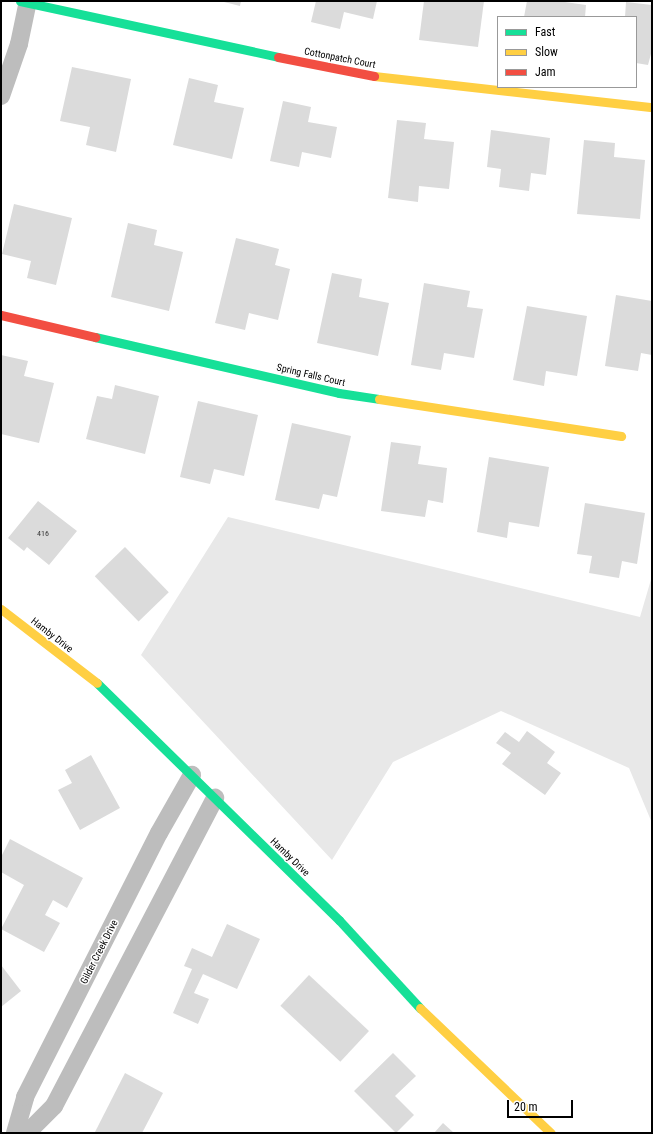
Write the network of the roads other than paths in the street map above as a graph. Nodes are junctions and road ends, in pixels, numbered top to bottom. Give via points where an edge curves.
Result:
1 (25, 2) edge
2 (1, 96) edge
3 (652, 107) edge
4 (1, 315) edge
5 (621, 436) dead end
6 (1, 609) edge
7 (192, 775) junction
8 (215, 798) junction
9 (14, 1133) edge
10 (27, 1133) edge
11 (551, 1133) edge

1 - 2 street via 19,44
1 - 3 street, Cottonpatch Court via 363,75
4 - 5 street, Spring Falls Court via 339,393
6 - 7 street, Hamby Drive via 96,683
7 - 8 street, Hamby Drive
7 - 9 street, Gilder Creek Drive via 159,833 25,1097
8 - 10 street via 54,1106
8 - 11 street, Hamby Drive via 339,920 406,995

